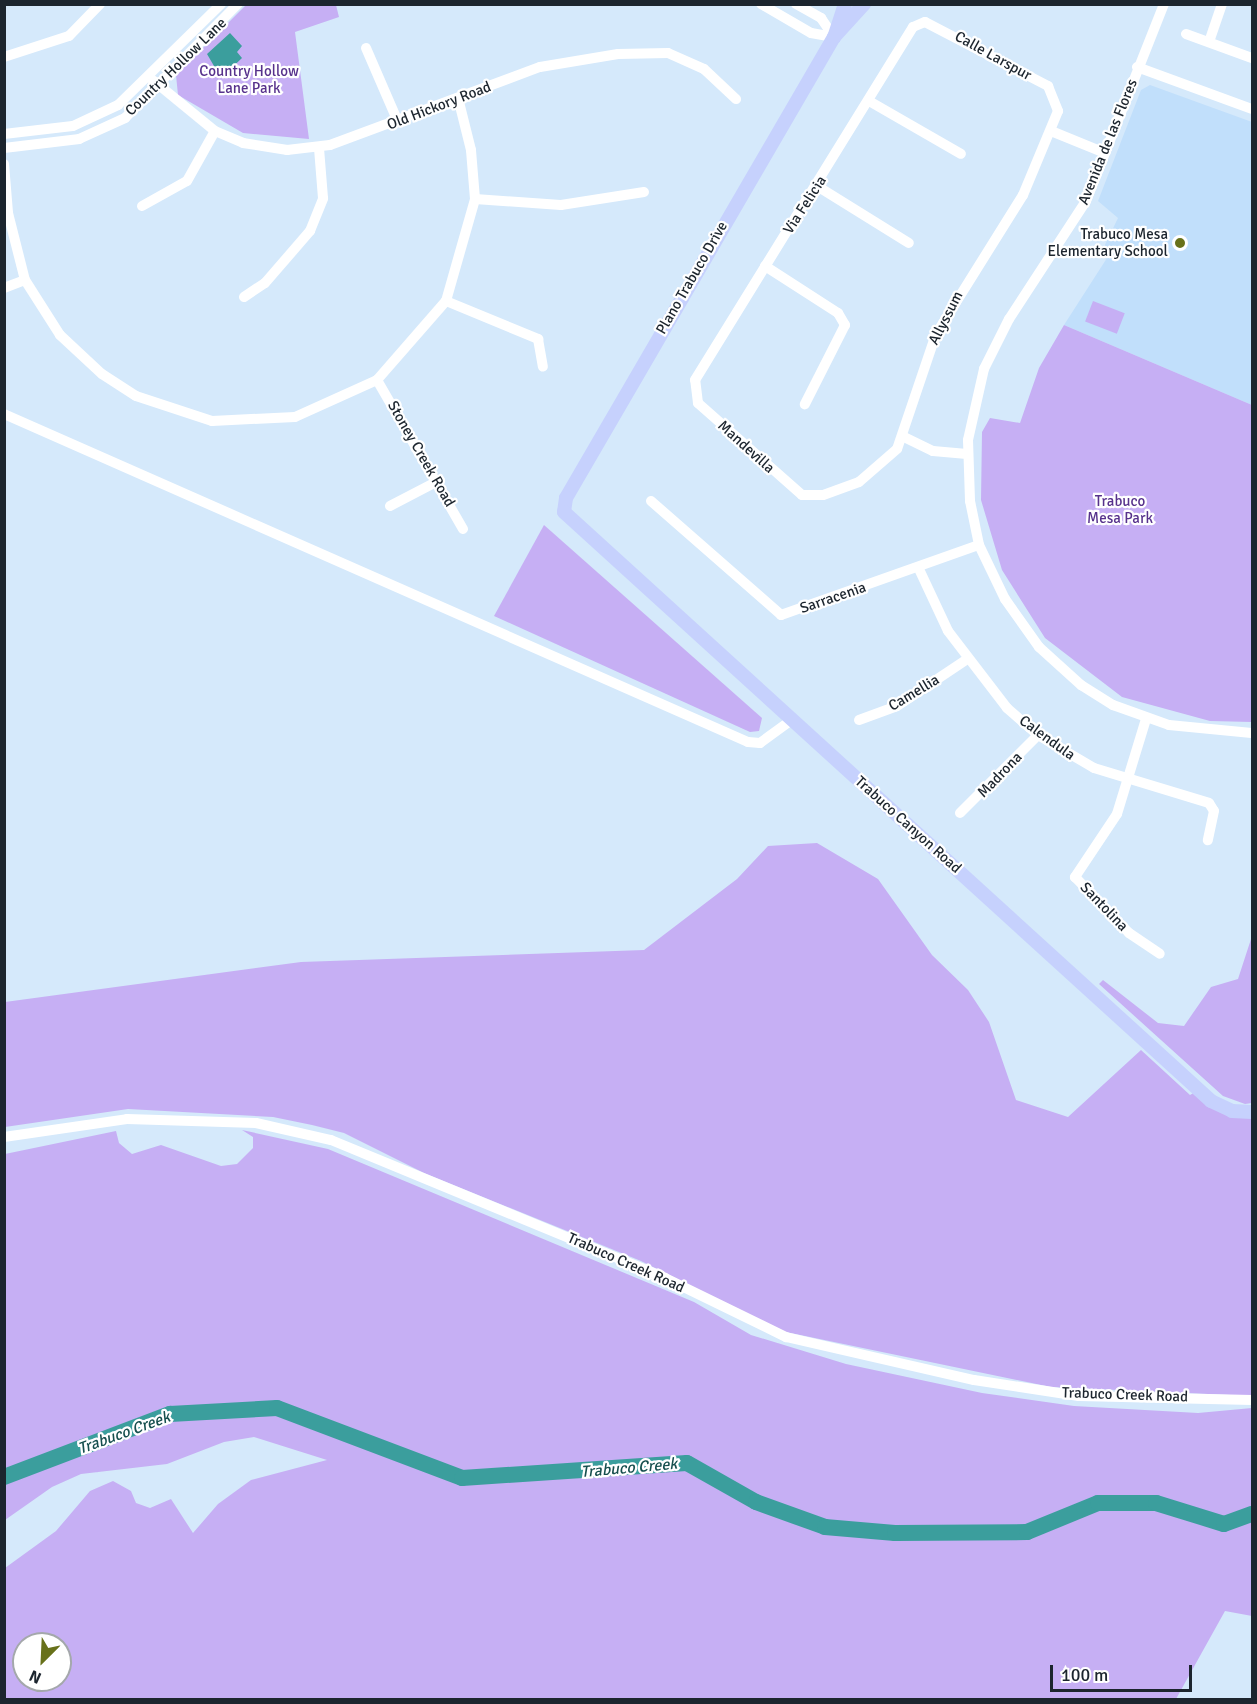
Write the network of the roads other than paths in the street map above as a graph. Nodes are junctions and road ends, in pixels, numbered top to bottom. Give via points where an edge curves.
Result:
1 (100, 4) edge
2 (221, 4) edge
3 (238, 4) edge
4 (761, 4) edge
5 (796, 4) edge
6 (845, 4) edge
7 (864, 4) edge
8 (1164, 4) edge
9 (1222, 4) edge
10 (925, 22) joint
11 (1186, 34) dead end
12 (834, 37) junction
13 (1209, 42) junction
14 (366, 48) dead end
15 (4, 57) edge
16 (1252, 58) edge
17 (1137, 67) junction
18 (149, 77) junction
19 (156, 88) junction
20 (1057, 97) joint
21 (458, 98) junction
22 (736, 99) dead end
23 (869, 101) junction
24 (1252, 109) edge
25 (398, 122) junction
26 (215, 131) junction
27 (1050, 131) junction
28 (4, 134) edge
29 (319, 147) junction
30 (4, 148) edge
31 (1105, 153) junction
32 (961, 154) dead end
33 (4, 164) edge
34 (818, 186) junction
35 (644, 192) dead end
36 (475, 199) junction
37 (142, 206) dead end
38 (909, 243) dead end
39 (765, 266) junction
40 (25, 280) junction
41 (4, 288) edge
42 (244, 297) dead end
43 (446, 301) junction
44 (543, 367) dead end
45 (377, 380) junction
46 (693, 394) joint
47 (805, 404) dead end
48 (4, 414) edge
49 (904, 437) junction
50 (967, 454) junction
51 (440, 480) junction
52 (802, 495) joint
53 (651, 501) dead end
54 (390, 506) dead end
55 (571, 522) joint
56 (463, 529) dead end
57 (979, 545) junction
58 (919, 569) junction
59 (966, 660) junction
60 (1146, 719) junction
61 (792, 720) junction
62 (859, 720) dead end
63 (1252, 733) edge
64 (1038, 735) junction
65 (1127, 781) junction
66 (960, 813) dead end
67 (1208, 840) dead end
68 (1160, 954) dead end
69 (1252, 1112) edge
70 (4, 1137) edge
71 (1252, 1400) edge

1 - 15 street via 69,36
2 - 18 street, Country Hollow Lane
3 - 19 street, Country Hollow Lane
4 - 12 street via 811,33
5 - 12 street via 821,18
6 - 12 main road, Plano Trabuco Drive
7 - 12 main road, Plano Trabuco Drive
8 - 17 street, Avenida de las Flores
9 - 13 street
10 - 20 street, Calle Larspur via 1048,86
10 - 23 street, Via Felicia via 913,27
11 - 13 street
12 - 55 main road, Plano Trabuco Drive via 566,498 564,512
13 - 16 street
14 - 25 street
17 - 24 street
17 - 31 street, Avenida de las Flores
18 - 19 street, Old Hickory Road
18 - 28 street, Country Hollow Lane via 118,105 73,126
19 - 26 street, Old Hickory Road
19 - 30 street, Country Hollow Lane via 124,118 79,139
20 - 27 street, Allyssum
21 - 22 street, Old Hickory Road via 540,67 668,53 704,69
21 - 25 street, Old Hickory Road
21 - 36 street via 471,150
23 - 32 street
23 - 34 street, Via Felicia
25 - 29 street, Old Hickory Road
26 - 29 street, Old Hickory Road via 272,149
26 - 37 street via 187,180
27 - 31 street
27 - 49 street, Allyssum via 1023,195 939,326
29 - 42 street via 323,198 310,231 273,275
31 - 50 street, Avenida de las Flores via 1081,211 996,341 975,397
33 - 40 street via 8,213
34 - 38 street
34 - 39 street, Via Felicia
35 - 36 street via 561,205
36 - 43 street
39 - 46 street, Via Felicia via 695,380
39 - 47 street via 838,313 845,325
40 - 41 street
40 - 45 street via 60,335 102,374 168,409 212,421 295,417
43 - 44 street via 538,339
43 - 45 street
45 - 51 street, Stoney Creek Road
46 - 52 street, Mandevilla
48 - 61 street via 748,742 760,743
49 - 50 street via 933,451
49 - 52 street, Allyssum via 874,474 837,491
50 - 57 street, Avenida de las Flores
51 - 54 street
51 - 56 street, Stoney Creek Road
53 - 58 street, Sarracenia via 776,614
55 - 61 main road, Trabuco Canyon Road
57 - 58 street, Sarracenia
57 - 60 street, Avenida de las Flores via 1020,624 1052,660 1081,686
58 - 59 street, Calendula
59 - 62 street, Camellia via 897,706
59 - 64 street, Calendula
60 - 63 street, Avenida de las Flores via 1191,730
60 - 65 street, Santolina
61 - 69 main road, Trabuco Canyon Road via 1211,1101 1232,1111
64 - 65 street, Calendula via 1078,760
64 - 66 street, Madrona
65 - 67 street, Calendula via 1209,803 1214,811
65 - 68 street, Santolina via 1117,814 1075,877 1129,933
70 - 71 street, Trabuco Creek Road via 128,1119 256,1123 331,1140 665,1278 786,1337 974,1380 1078,1396

